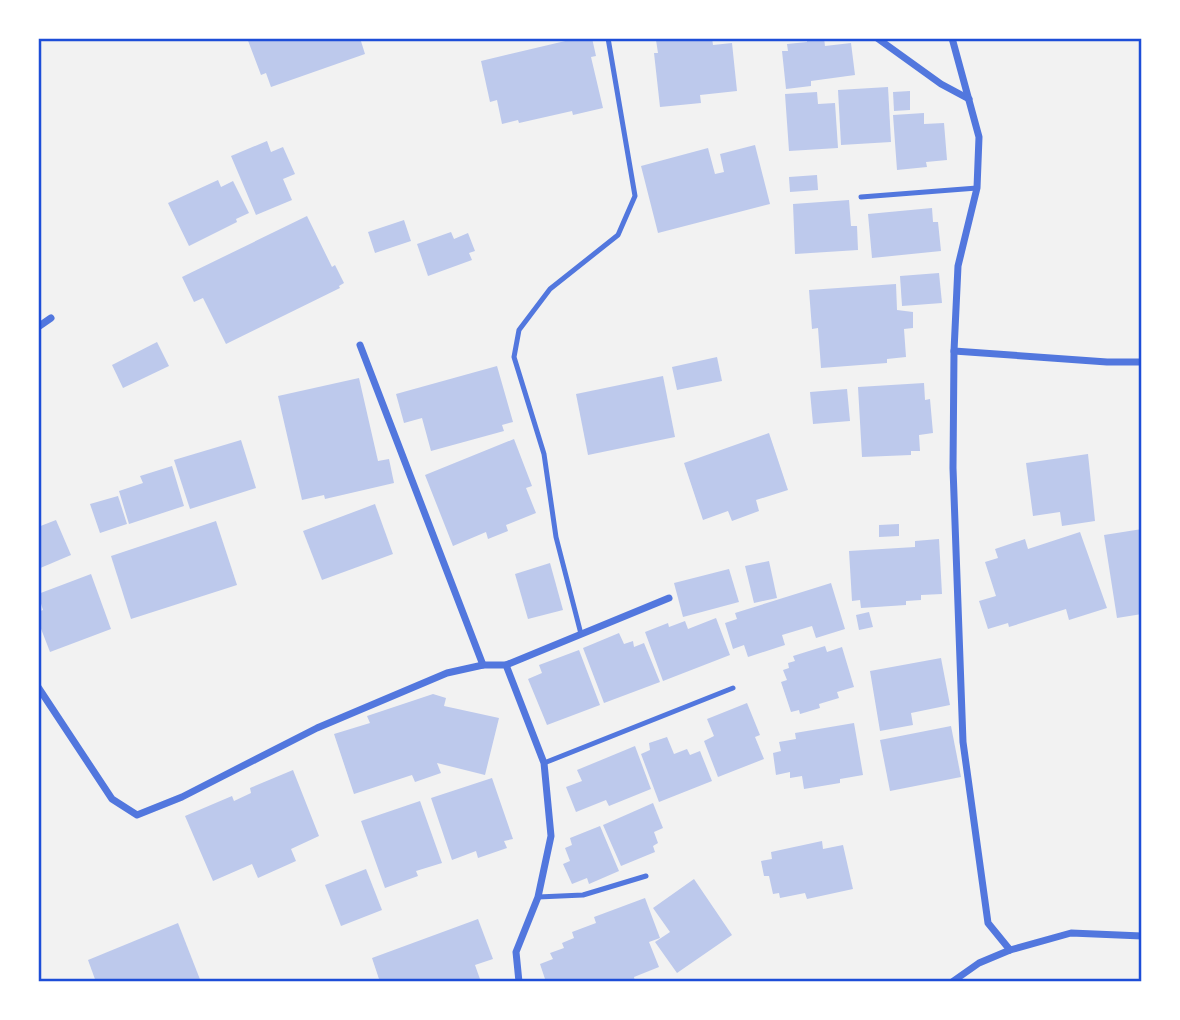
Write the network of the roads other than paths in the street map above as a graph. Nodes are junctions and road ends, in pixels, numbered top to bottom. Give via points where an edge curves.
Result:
1 (608, 38) edge
2 (877, 38) edge
3 (952, 38) edge
4 (970, 99) junction
5 (977, 188) junction
6 (861, 197) dead end
7 (51, 318) dead end
8 (38, 327) edge
9 (360, 345) dead end
10 (954, 352) junction
11 (1142, 362) edge
12 (670, 598) dead end
13 (581, 634) junction
14 (483, 665) junction
15 (506, 665) junction
16 (38, 687) edge
17 (733, 688) dead end
18 (544, 763) junction
19 (646, 876) dead end
20 (538, 897) junction
21 (1142, 936) edge
22 (1010, 950) junction
23 (519, 982) edge
24 (952, 982) edge

1 - 13 lane via 635,196 618,235 550,289 519,330 514,357 544,454 556,537
2 - 4 street
3 - 4 street
4 - 5 street via 979,137
5 - 6 lane
5 - 10 street via 958,266
7 - 8 street
9 - 14 street
10 - 11 street
10 - 22 street via 953,468 963,742 988,923
12 - 13 street
13 - 15 street
14 - 15 street
14 - 16 street via 447,673 317,728 182,797 136,815 111,799
15 - 18 street
17 - 18 lane
18 - 20 street via 551,836
19 - 20 lane via 583,895
20 - 23 street via 516,952
21 - 22 street via 1071,933
22 - 24 street via 979,962

